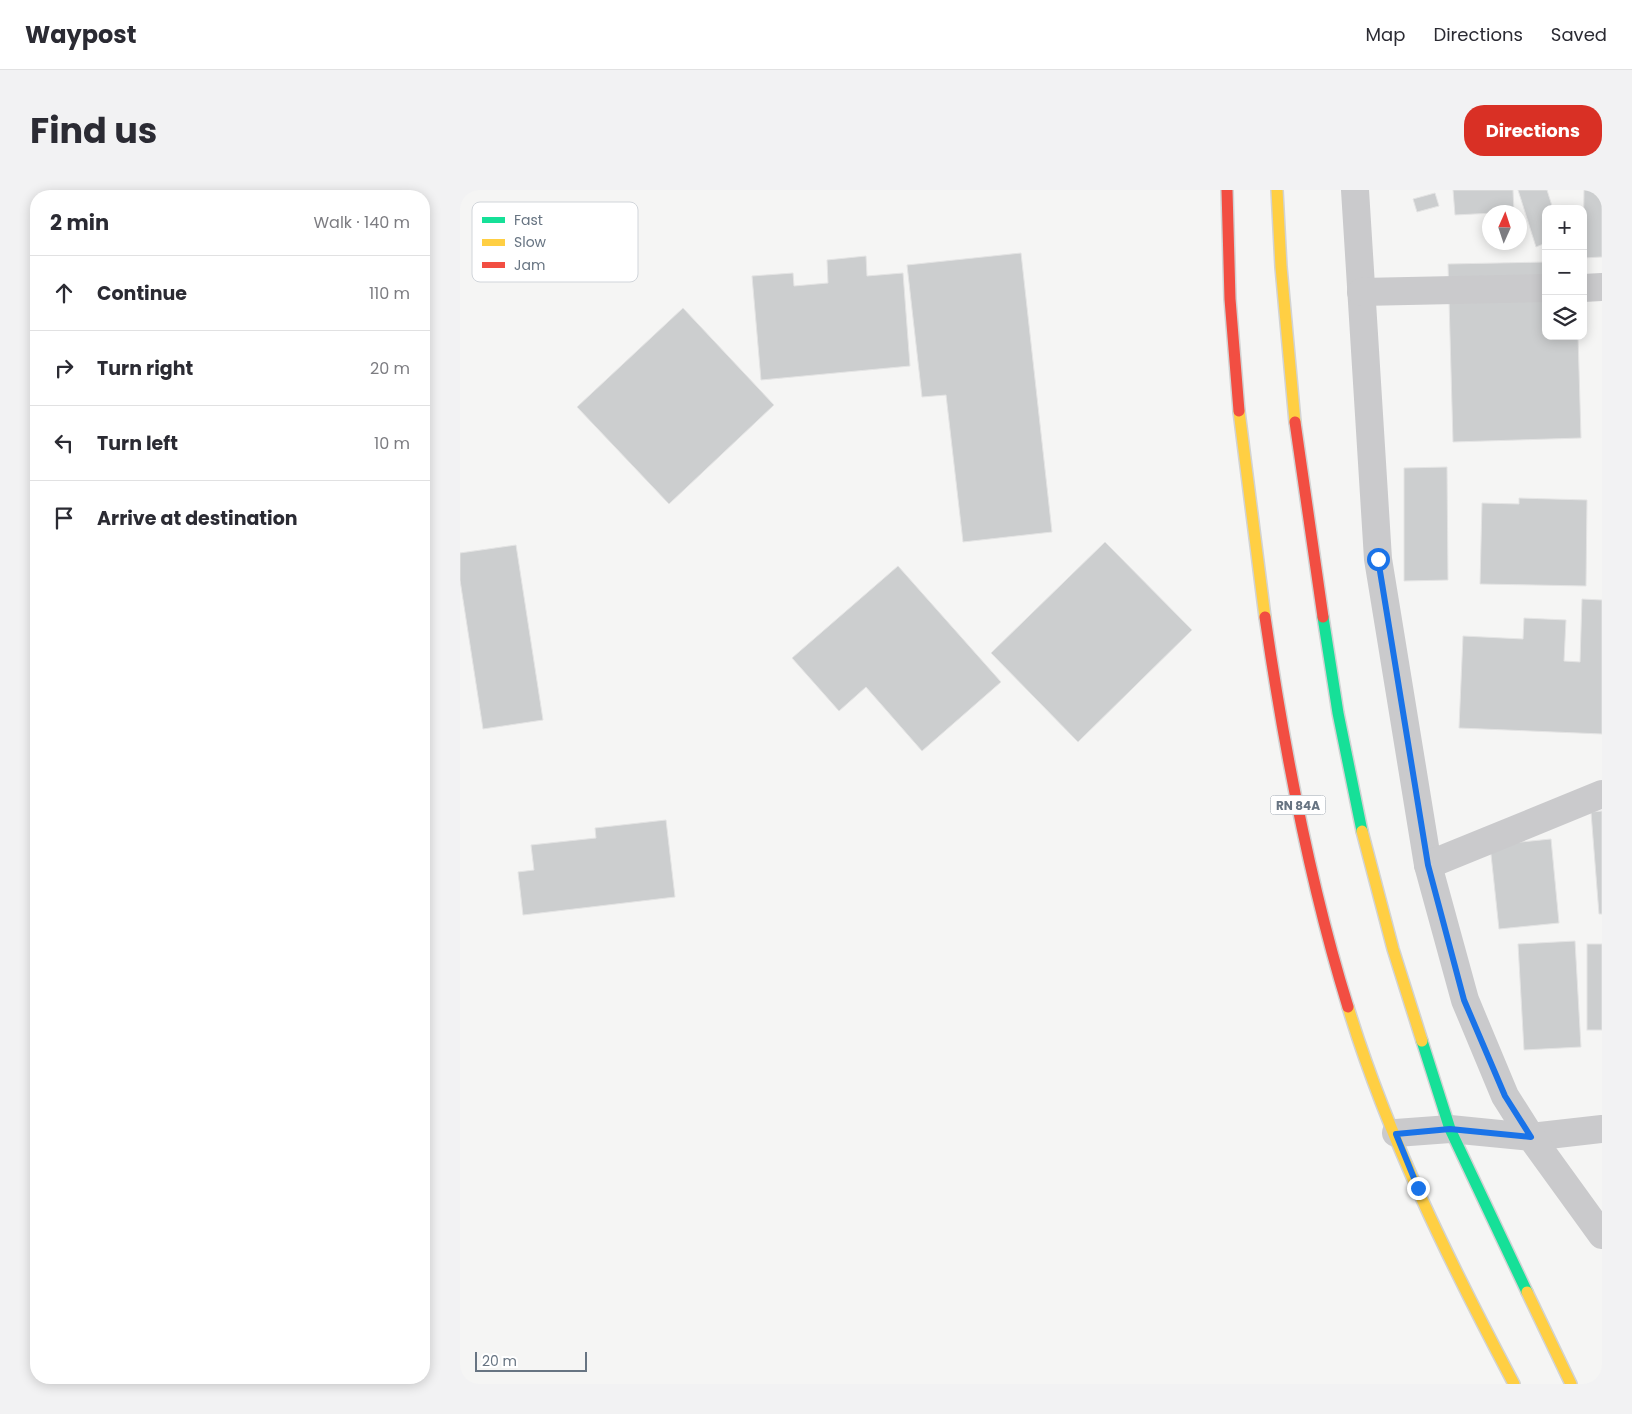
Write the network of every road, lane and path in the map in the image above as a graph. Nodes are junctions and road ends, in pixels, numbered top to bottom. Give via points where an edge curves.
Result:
1 (1227, 190) edge
2 (1277, 190) edge
3 (1355, 190) edge
4 (1602, 287) edge
5 (1542, 288) edge
6 (1587, 288) edge
7 (1361, 292) junction
8 (1602, 794) edge
9 (1428, 865) junction
10 (1450, 1129) junction
11 (1602, 1129) edge
12 (1396, 1134) junction
13 (1531, 1137) junction
14 (1602, 1235) edge
15 (1514, 1384) edge
16 (1571, 1384) edge

1 - 12 main road, RN 84A via 1227,255 1242,454 1279,709 1308,852 1340,982 1362,1049
2 - 10 main road via 1297,442 1338,713 1361,829 1388,931
3 - 7 street
4 - 6 street
5 - 7 street
7 - 9 street via 1378,559
8 - 9 street
9 - 13 street via 1464,1000 1505,1096
10 - 12 street
10 - 13 street
10 - 16 main road
11 - 13 street
12 - 15 main road, RN 84A via 1471,1304
13 - 14 street

